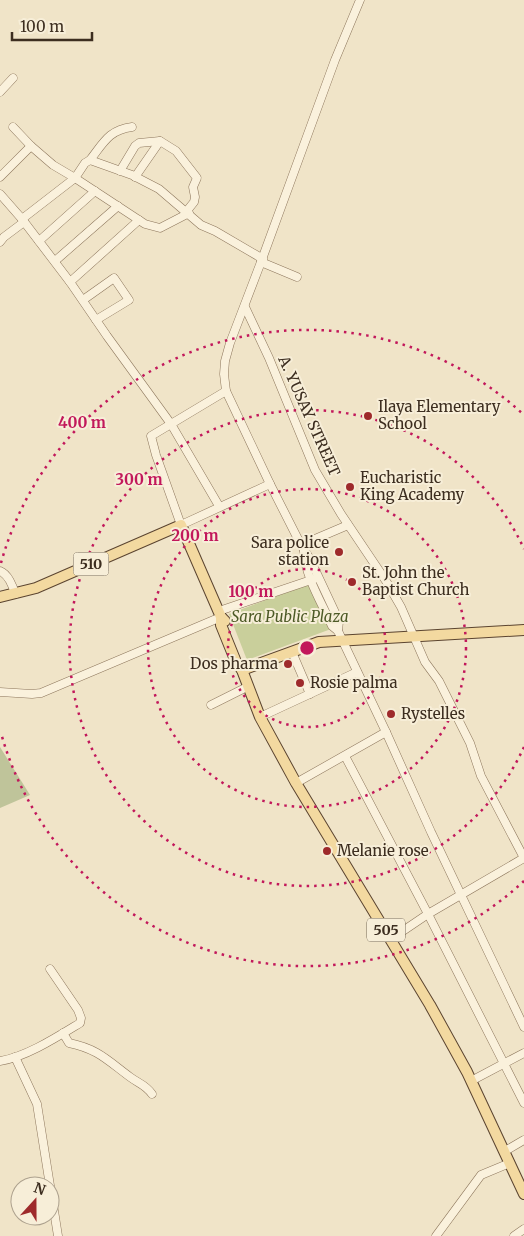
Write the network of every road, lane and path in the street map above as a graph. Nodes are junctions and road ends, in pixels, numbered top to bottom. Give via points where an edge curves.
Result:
1 (360, 0) edge
2 (12, 78) dead end
3 (0, 92) edge
4 (13, 127) dead end
5 (132, 127) dead end
6 (160, 141) junction
7 (31, 146) junction
8 (90, 160) junction
9 (120, 171) junction
10 (0, 177) edge
11 (135, 177) junction
12 (75, 178) junction
13 (95, 192) junction
14 (0, 194) edge
15 (118, 206) junction
16 (187, 212) junction
17 (23, 220) junction
18 (139, 220) junction
19 (39, 241) junction
20 (0, 242) edge
21 (262, 260) junction
22 (55, 261) junction
23 (297, 277) dead end
24 (70, 282) junction
25 (83, 300) junction
26 (245, 307) junction
27 (96, 320) junction
28 (226, 391) junction
29 (171, 424) junction
30 (270, 484) junction
31 (219, 506) junction
32 (348, 524) junction
33 (181, 525) junction
34 (303, 548) junction
35 (0, 571) edge
36 (315, 579) junction
37 (15, 594) junction
38 (0, 597) edge
39 (220, 614) junction
40 (524, 630) edge
41 (340, 635) junction
42 (414, 636) junction
43 (292, 652) junction
44 (244, 669) junction
45 (356, 672) junction
46 (247, 687) junction
47 (0, 692) edge
48 (310, 694) junction
49 (211, 705) dead end
50 (260, 717) junction
51 (386, 732) junction
52 (345, 756) junction
53 (296, 783) junction
54 (524, 858) edge
55 (461, 894) junction
56 (428, 914) junction
57 (391, 939) junction
58 (50, 969) dead end
59 (524, 1027) edge
60 (63, 1033) junction
61 (524, 1053) edge
62 (15, 1057) junction
63 (0, 1061) edge
64 (504, 1063) junction
65 (471, 1081) junction
66 (152, 1094) dead end
67 (524, 1103) edge
68 (524, 1140) edge
69 (505, 1151) junction
70 (510, 1162) junction
71 (524, 1194) edge
72 (524, 1229) edge
73 (58, 1236) edge
74 (436, 1236) edge
75 (514, 1236) edge

1 - 21 street via 334,60
2 - 3 street
4 - 7 street
5 - 8 street via 114,132
6 - 9 street via 139,143
6 - 11 street
6 - 16 street via 176,151 197,178 193,187 194,202
7 - 10 street
7 - 12 street
8 - 9 street
8 - 12 street
9 - 11 street
11 - 16 street via 158,189
12 - 13 street
12 - 17 street
13 - 15 street
13 - 19 street
14 - 17 street
15 - 18 street
15 - 22 street
16 - 18 street via 160,228
16 - 21 street via 201,225
17 - 19 street
17 - 20 street
18 - 24 street
19 - 22 street
21 - 23 street
21 - 26 street
22 - 24 street
24 - 25 street
25 - 27 street
25 - 27 street via 114,278 129,300
26 - 28 street via 226,354
26 - 32 street, A. YUSAY STREET via 315,470
27 - 29 street
28 - 29 street
28 - 30 street
29 - 31 street
29 - 33 street via 153,434 151,439
30 - 31 street
30 - 34 street
31 - 33 street
32 - 34 street
32 - 42 street, A. YUSAY STREET via 386,581
33 - 37 main road, 510 via 36,588
33 - 39 main road
34 - 36 street via 304,560
35 - 37 street via 4,572
36 - 39 street
36 - 41 street via 332,626
37 - 38 main road, 510
39 - 44 main road via 221,625 236,662
39 - 47 street via 41,692
40 - 42 main road
41 - 42 main road
41 - 43 main road
41 - 45 street
42 - 54 street, A. YUSAY STREET via 470,742 482,776
43 - 44 main road
43 - 48 street
44 - 46 main road, 505
45 - 48 street
45 - 51 street
46 - 49 street
46 - 50 main road, 505
48 - 50 street
50 - 53 main road, 505
51 - 52 street
51 - 55 street
52 - 53 street
52 - 56 street
53 - 57 main road, 505
54 - 55 street
55 - 56 street
55 - 59 street
56 - 57 street
56 - 64 street
57 - 65 main road, 505
58 - 60 street via 81,1018 80,1023
60 - 62 street
60 - 66 street via 69,1043 95,1051
61 - 64 street
62 - 63 street
62 - 73 street via 37,1104
64 - 65 street
64 - 67 street
65 - 69 main road, 505
68 - 69 street
69 - 70 main road, 505
70 - 71 main road, 505
70 - 74 street via 481,1175
72 - 75 street

